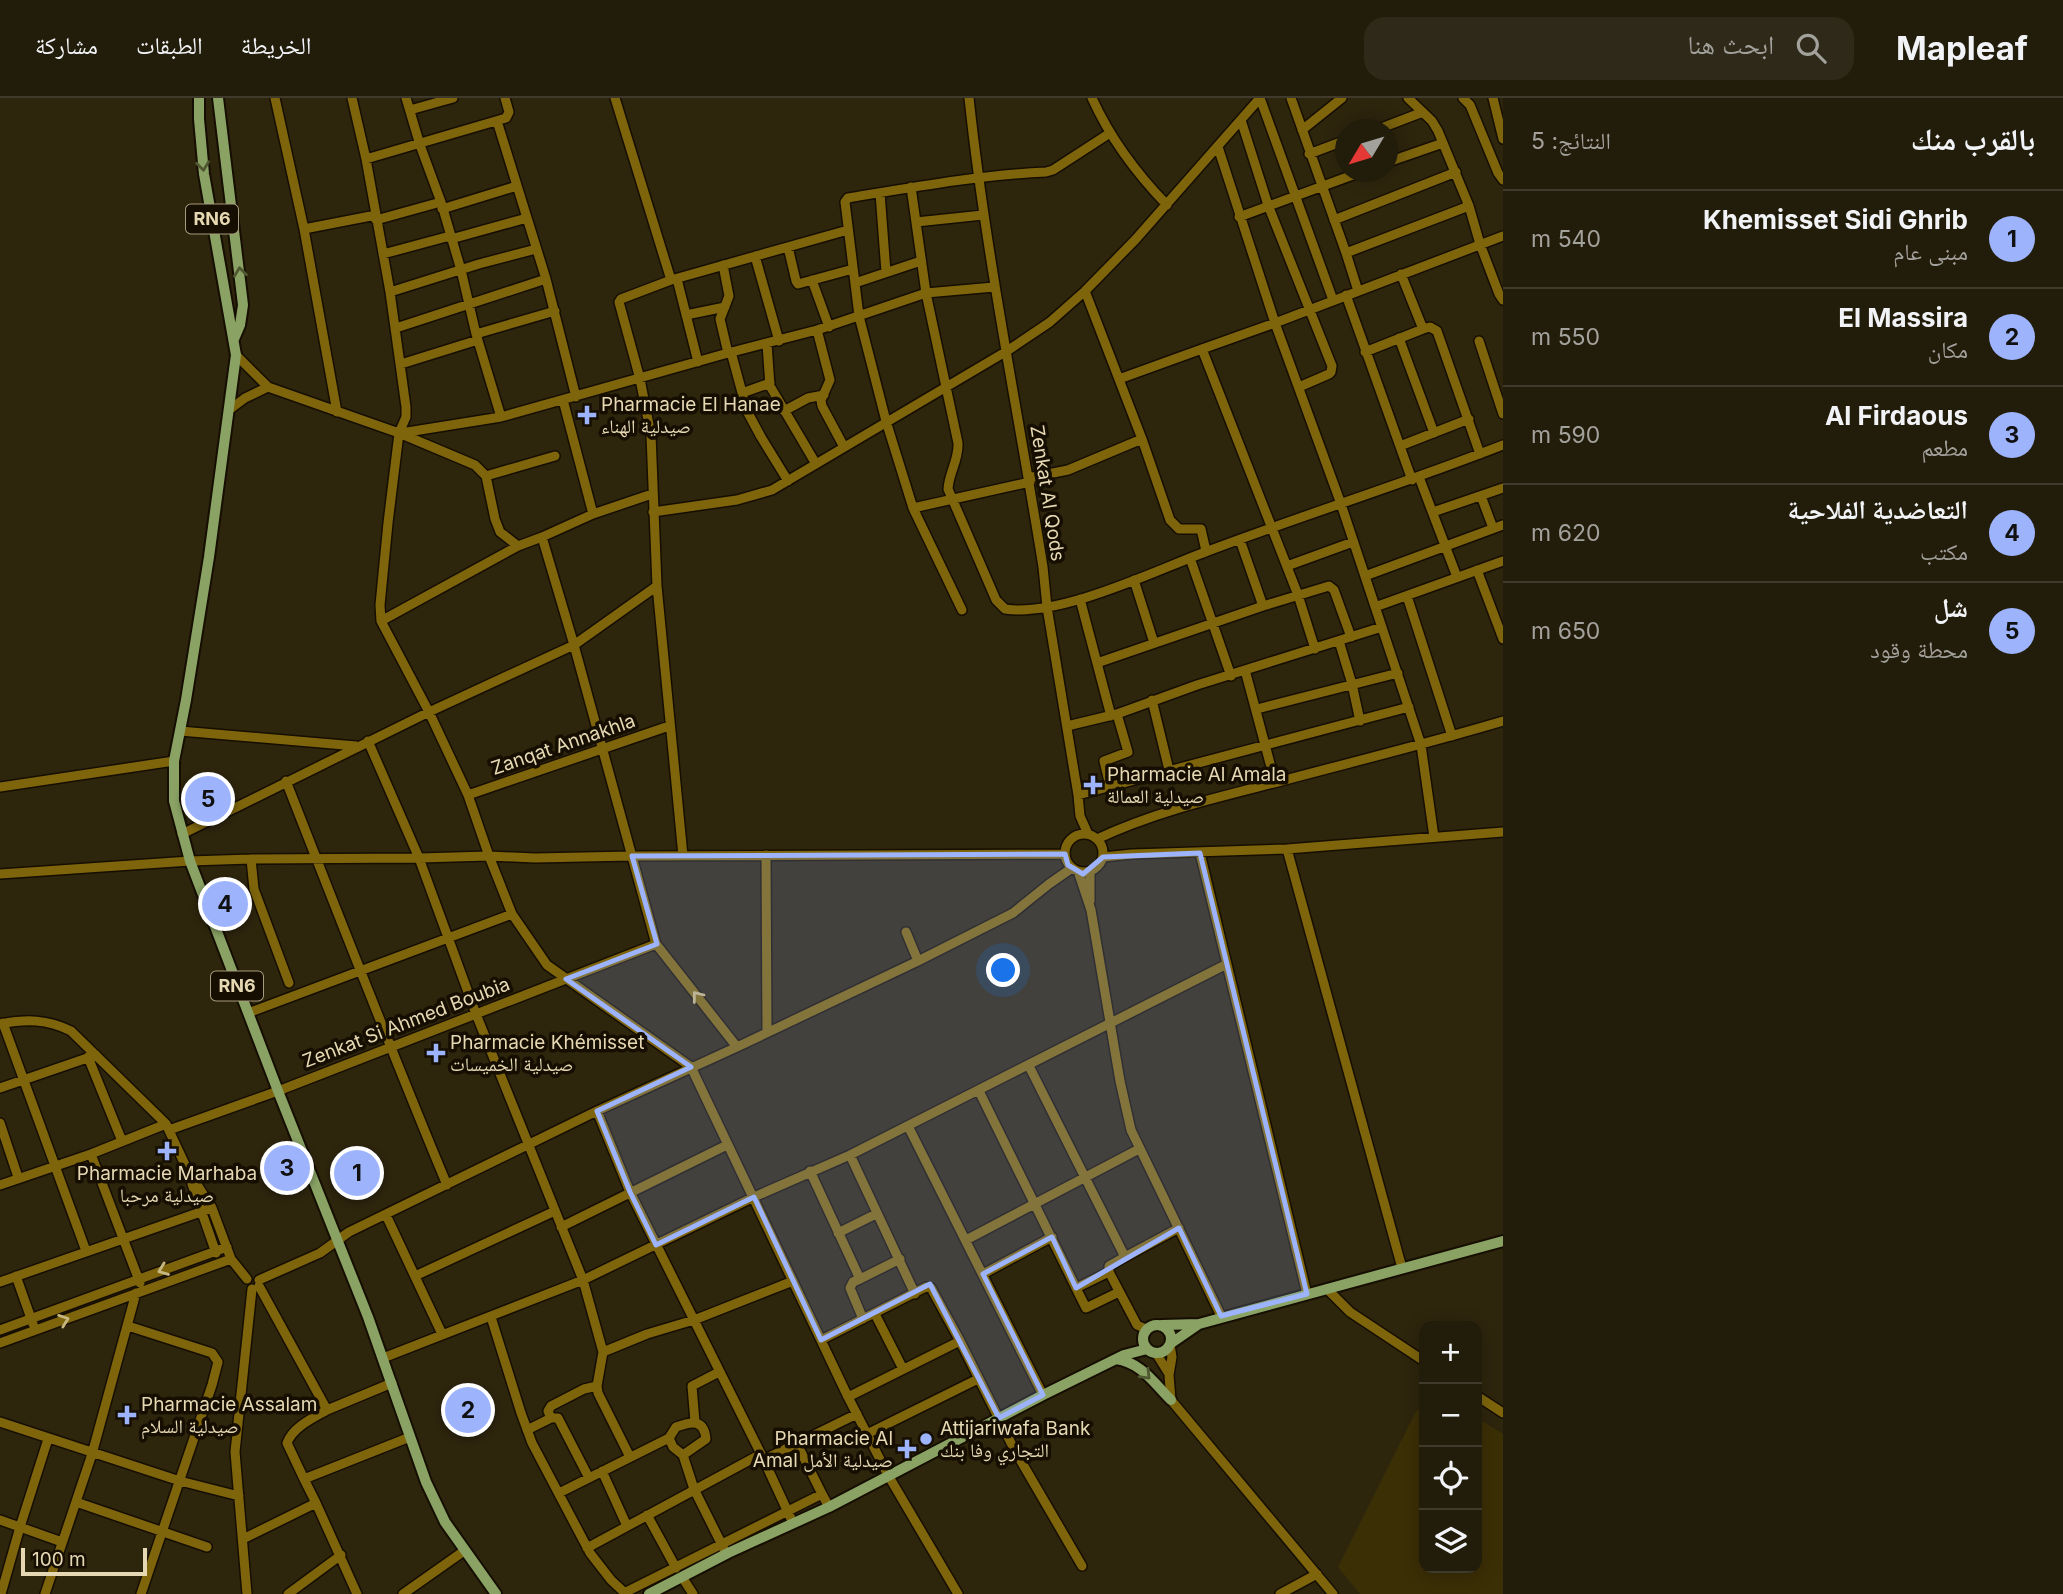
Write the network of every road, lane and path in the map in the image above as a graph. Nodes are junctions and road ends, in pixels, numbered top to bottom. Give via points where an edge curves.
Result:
1 (199, 98) edge
2 (218, 98) edge
3 (275, 98) edge
4 (352, 98) edge
5 (406, 98) edge
6 (453, 98) edge
7 (505, 98) edge
8 (615, 98) edge
9 (969, 98) edge
10 (1092, 98) edge
11 (1260, 98) edge
12 (1291, 98) edge
13 (1342, 98) edge
14 (1408, 98) edge
15 (1462, 98) edge
16 (1493, 98) edge
17 (410, 110) junction
18 (1423, 112) junction
19 (1241, 120) junction
20 (497, 121) junction
21 (1398, 122) edge
22 (1302, 130) junction
23 (1110, 133) junction
24 (1503, 139) edge
25 (1443, 143) junction
26 (420, 145) junction
27 (1335, 145) edge
28 (1217, 147) junction
29 (1309, 154) junction
30 (366, 159) junction
31 (1398, 159) edge
32 (1455, 172) junction
33 (978, 178) junction
34 (1335, 180) edge
35 (1503, 180) edge
36 (1321, 185) junction
37 (517, 186) junction
38 (911, 187) junction
39 (880, 193) junction
40 (1294, 195) junction
41 (1167, 205) junction
42 (1268, 205) junction
43 (442, 206) junction
44 (1469, 206) junction
45 (983, 215) junction
46 (376, 217) junction
47 (1239, 217) junction
48 (527, 218) junction
49 (1334, 220) junction
50 (916, 222) junction
51 (304, 229) junction
52 (848, 230) junction
53 (1503, 236) edge
54 (450, 237) junction
55 (1480, 244) junction
56 (788, 247) junction
57 (536, 249) junction
58 (1346, 253) junction
59 (383, 254) junction
60 (755, 256) junction
61 (921, 261) junction
62 (723, 265) junction
63 (853, 269) junction
64 (461, 270) junction
65 (886, 272) junction
66 (1401, 274) junction
67 (546, 279) junction
68 (674, 279) junction
69 (812, 280) junction
70 (855, 283) junction
71 (994, 287) junction
72 (1085, 291) junction
73 (1358, 291) junction
74 (390, 292) junction
75 (926, 293) junction
76 (1346, 295) junction
77 (1333, 300) junction
78 (1503, 300) edge
79 (470, 304) junction
80 (725, 307) junction
81 (1308, 310) junction
82 (555, 311) junction
83 (686, 315) junction
84 (859, 317) junction
85 (1275, 323) junction
86 (829, 327) junction
87 (396, 328) junction
88 (1423, 329) junction
89 (817, 330) junction
90 (477, 337) junction
91 (1399, 338) junction
92 (234, 339) junction
93 (779, 341) junction
94 (1479, 341) dead end
95 (767, 344) junction
96 (1202, 349) junction
97 (1006, 351) junction
98 (1365, 352) junction
99 (730, 353) junction
100 (236, 355) junction
101 (698, 362) junction
102 (401, 364) junction
103 (640, 379) junction
104 (1119, 379) junction
105 (770, 383) junction
106 (946, 386) junction
107 (268, 387) junction
108 (1298, 387) junction
109 (742, 393) junction
110 (824, 395) junction
111 (576, 397) junction
112 (564, 400) junction
113 (229, 410) junction
114 (784, 411) junction
115 (337, 412) junction
116 (1503, 414) edge
117 (501, 417) junction
118 (1469, 419) junction
119 (886, 421) junction
120 (399, 433) junction
121 (1434, 433) junction
122 (1142, 439) junction
123 (1503, 444) edge
124 (1400, 446) junction
125 (844, 447) junction
126 (1480, 454) junction
127 (555, 456) dead end
128 (816, 464) junction
129 (486, 476) junction
130 (1415, 478) junction
131 (1029, 480) junction
132 (788, 481) junction
133 (1503, 488) edge
134 (652, 494) junction
135 (1481, 496) junction
136 (951, 499) junction
137 (1341, 504) junction
138 (913, 508) junction
139 (653, 512) junction
140 (1433, 512) junction
141 (593, 514) junction
142 (1503, 525) edge
143 (1272, 528) junction
144 (1493, 528) junction
145 (542, 537) junction
146 (1240, 540) junction
147 (1353, 542) junction
148 (518, 546) junction
149 (1445, 546) junction
150 (1206, 551) junction
151 (1190, 558) junction
152 (1503, 561) edge
153 (1287, 566) junction
154 (1477, 570) junction
155 (1365, 576) junction
156 (1457, 577) junction
157 (1133, 580) junction
158 (657, 586) junction
159 (1298, 595) junction
160 (1406, 596) junction
161 (1080, 599) junction
162 (1263, 606) junction
163 (1047, 607) junction
164 (1375, 607) junction
165 (962, 610) dead end
166 (381, 621) junction
167 (1212, 624) junction
168 (1382, 627) junction
169 (1351, 637) junction
170 (1503, 639) edge
171 (1339, 641) junction
172 (1154, 643) junction
173 (574, 645) junction
174 (1315, 649) junction
175 (1097, 663) junction
176 (1245, 670) junction
177 (1398, 674) junction
178 (1231, 676) junction
179 (1352, 684) junction
180 (1152, 700) junction
181 (1409, 707) junction
182 (1257, 709) junction
183 (429, 712) junction
184 (1114, 715) junction
185 (1360, 721) junction
186 (1503, 721) edge
187 (669, 726) junction
188 (1067, 726) junction
189 (180, 730) junction
190 (1452, 736) junction
191 (368, 741) junction
192 (1266, 744) junction
193 (1421, 745) junction
194 (358, 746) junction
195 (602, 747) junction
196 (174, 761) junction
197 (1169, 770) junction
198 (286, 782) junction
199 (1275, 782) junction
200 (1110, 786) junction
201 (0, 787) edge
202 (468, 795) junction
203 (1078, 795) junction
204 (1080, 816) junction
205 (1503, 832) edge
206 (182, 834) junction
207 (1092, 837) junction
208 (1434, 837) junction
209 (1287, 849) junction
210 (1200, 853) junction
211 (1103, 854) junction
212 (766, 855) junction
213 (489, 856) junction
214 (632, 856) junction
215 (683, 856) junction
216 (1070, 856) junction
217 (419, 858) junction
218 (251, 859) junction
219 (316, 859) junction
220 (190, 861) junction
221 (1090, 871) junction
222 (0, 874) edge
223 (1091, 910) junction
224 (512, 914) junction
225 (906, 932) dead end
226 (448, 938) junction
227 (656, 944) junction
228 (918, 961) junction
229 (1227, 964) junction
230 (362, 972) junction
231 (566, 979) junction
232 (289, 983) dead end
233 (248, 1013) junction
234 (476, 1014) junction
235 (1, 1023) edge
236 (1110, 1025) junction
237 (767, 1032) junction
238 (389, 1047) junction
239 (737, 1047) junction
240 (92, 1056) junction
241 (691, 1066) junction
242 (1029, 1066) junction
243 (23, 1080) junction
244 (0, 1088) edge
245 (278, 1091) junction
246 (979, 1091) junction
247 (597, 1111) junction
248 (0, 1123) edge
249 (908, 1126) junction
250 (167, 1127) junction
251 (122, 1141) junction
252 (529, 1145) junction
253 (727, 1145) junction
254 (1139, 1149) junction
255 (91, 1154) junction
256 (850, 1155) junction
257 (54, 1167) junction
258 (187, 1169) junction
259 (810, 1171) junction
260 (19, 1177) junction
261 (1084, 1179) junction
262 (0, 1185) edge
263 (447, 1185) junction
264 (630, 1192) junction
265 (754, 1197) junction
266 (1036, 1204) junction
267 (212, 1208) junction
268 (555, 1211) junction
269 (201, 1212) junction
270 (876, 1214) junction
271 (386, 1215) junction
272 (561, 1227) junction
273 (1179, 1228) junction
274 (838, 1233) junction
275 (1052, 1237) junction
276 (124, 1238) junction
277 (338, 1239) junction
278 (966, 1240) junction
279 (1503, 1241) edge
280 (656, 1245) junction
281 (227, 1247) junction
282 (214, 1250) junction
283 (86, 1251) junction
284 (1125, 1257) junction
285 (231, 1259) junction
286 (900, 1259) junction
287 (219, 1263) junction
288 (1402, 1268) junction
289 (1109, 1272) junction
290 (983, 1274) junction
291 (16, 1276) junction
292 (415, 1276) junction
293 (139, 1279) junction
294 (860, 1279) junction
295 (0, 1280) edge
296 (583, 1280) junction
297 (793, 1281) junction
298 (257, 1285) junction
299 (1076, 1288) junction
300 (1327, 1289) junction
301 (139, 1292) junction
302 (1119, 1292) junction
303 (915, 1294) junction
304 (1307, 1294) junction
305 (874, 1314) junction
306 (1221, 1316) junction
307 (491, 1317) junction
308 (31, 1319) junction
309 (863, 1319) junction
310 (694, 1320) junction
311 (1199, 1324) junction
312 (1162, 1325) junction
313 (128, 1326) junction
314 (0, 1330) edge
315 (35, 1330) junction
316 (1145, 1331) junction
317 (442, 1334) junction
318 (821, 1340) junction
319 (960, 1341) junction
320 (0, 1343) edge
321 (1170, 1344) junction
322 (1152, 1351) junction
323 (603, 1352) junction
324 (1120, 1357) junction
325 (383, 1358) junction
326 (1419, 1358) edge
327 (903, 1369) junction
328 (719, 1372) junction
329 (1169, 1375) junction
330 (978, 1379) junction
331 (392, 1383) junction
332 (597, 1386) junction
333 (1043, 1395) junction
334 (848, 1397) junction
335 (1482, 1398) edge
336 (1171, 1399) junction
337 (327, 1409) junction
338 (1503, 1413) edge
339 (857, 1414) junction
340 (551, 1418) junction
341 (999, 1418) junction
342 (0, 1422) edge
343 (695, 1422) junction
344 (527, 1430) junction
345 (867, 1434) junction
346 (410, 1437) junction
347 (48, 1438) junction
348 (669, 1438) junction
349 (797, 1444) junction
350 (92, 1454) junction
351 (683, 1455) junction
352 (630, 1457) junction
353 (762, 1457) junction
354 (602, 1471) junction
355 (888, 1475) junction
356 (589, 1478) junction
357 (304, 1479) junction
358 (180, 1481) junction
359 (694, 1489) junction
360 (559, 1493) junction
361 (822, 1494) junction
362 (239, 1496) junction
363 (76, 1502) junction
364 (316, 1503) junction
365 (829, 1507) junction
366 (788, 1511) junction
367 (647, 1515) junction
368 (0, 1520) edge
369 (793, 1523) junction
370 (627, 1526) junction
371 (20, 1527) junction
372 (163, 1532) junction
373 (243, 1539) junction
374 (62, 1542) junction
375 (206, 1547) dead end
376 (587, 1548) junction
377 (724, 1549) junction
378 (464, 1550) junction
379 (341, 1555) junction
380 (1082, 1566) dead end
381 (679, 1572) junction
382 (1317, 1574) junction
383 (1, 1594) edge
384 (45, 1594) edge
385 (141, 1594) edge
386 (247, 1594) edge
387 (288, 1594) edge
388 (357, 1594) edge
389 (403, 1594) edge
390 (496, 1594) edge
391 (625, 1594) edge
392 (649, 1594) edge
393 (693, 1594) edge
394 (958, 1594) edge
395 (1280, 1594) edge
396 (1333, 1594) edge

1 -> 92 main road, RN6 via 204,174
92 -> 2 main road, RN6 via 243,305
3 - 51 street
4 - 30 street
5 - 17 street
6 - 17 street
7 - 20 street via 509,115
8 - 68 street
9 - 33 street, Zenkat Al Qods
10 - 23 street
11 - 19 street
11 - 40 street
12 - 22 street
13 - 22 street
14 - 18 street
15 - 35 street via 1470,106
16 - 24 street
17 - 26 street
18 - 21 street
18 - 25 street
19 - 28 street
19 - 42 street
20 - 26 street
20 - 37 street
22 - 29 street
23 - 33 street via 1053,170
23 - 41 street
25 - 31 street
25 - 32 street
26 - 30 street
26 - 43 street
27 - 29 street
28 - 41 street
28 - 47 street
29 - 36 street
30 - 46 street
32 - 44 street
32 - 49 street
33 - 38 street
33 - 45 street, Zenkat Al Qods
34 - 36 street
36 - 40 street
36 - 49 street
37 - 43 street
37 - 48 street
38 - 39 street
38 - 50 street
39 - 52 street via 846,200
39 - 65 street
40 - 42 street
40 - 77 street
41 - 72 street
42 - 47 street
42 - 81 street
43 - 46 street
43 - 54 street
44 - 55 street
44 - 58 street
45 - 50 street
45 - 71 street, Zenkat Al Qods
46 - 51 street
46 - 59 street
47 - 85 street
48 - 54 street
48 - 57 street
49 - 58 street
50 - 61 street
51 - 115 street
52 - 56 street
52 - 63 street
53 - 55 street
54 - 59 street
54 - 64 street
55 - 66 street
55 - 78 street
56 - 60 street
56 - 69 street via 796,283
57 - 64 street
57 - 67 street
58 - 73 street
59 - 74 street
60 - 62 street
60 - 93 street
61 - 65 street
61 - 75 street
62 - 68 street
62 - 80 street via 729,296
63 - 69 street
63 - 70 street
64 - 74 street
64 - 79 street
65 - 70 street
66 - 73 street
66 - 88 street
67 - 79 street
67 - 82 street
68 - 83 street
68 - 103 street via 619,302
69 - 86 street
70 - 84 street
71 - 75 street
71 - 97 street, Zenkat Al Qods
72 - 97 street via 1050,322
72 - 104 street
73 - 76 street
74 - 87 street
75 - 84 street
75 - 106 street
76 - 77 street
76 - 98 street
77 - 81 street
79 - 87 street
79 - 90 street
80 - 83 street
80 - 99 street via 720,319
81 - 85 street
81 - 108 street via 1332,369
82 - 90 street
82 - 111 street
83 - 101 street
84 - 86 street
84 - 119 street
85 - 96 street
85 - 108 street
86 - 89 street
87 - 102 street
88 - 91 street
88 - 118 street via 1437,331
89 - 93 street
89 - 110 street via 830,380
90 - 102 street
90 - 117 street
91 - 98 street
91 - 121 street
92 - 100 main road, RN6
93 - 95 street
94 - 116 street
95 - 99 street
95 - 105 street
96 - 104 street
96 - 143 street
97 - 106 street
97 - 131 street, Zenkat Al Qods
98 - 124 street
99 - 101 street
99 - 109 street
100 - 107 street
100 - 113 main road, RN6
101 - 103 street
102 - 120 street via 406,414
103 - 111 street
103 - 134 street via 651,435
104 - 122 street
105 - 109 street
105 - 114 street
106 - 119 street
106 - 136 street via 958,452 948,478
107 - 113 street
107 - 115 street
108 - 137 street
109 - 132 street via 747,411
110 - 114 street
110 - 125 street via 822,406
111 - 112 street
112 - 117 street
112 - 141 street
113 - 189 main road, RN6
114 - 128 street
115 - 120 street
117 - 120 street
118 - 121 street
118 - 126 street
119 - 125 street
119 - 138 street
120 - 129 street via 475,465
120 - 166 street
121 - 124 street
122 - 131 street via 1068,470
122 - 150 street via 1170,520 1179,529 1201,529
123 - 126 street
124 - 130 street
125 - 128 street
126 - 130 street
127 - 129 street
128 - 132 street
129 - 148 street via 498,527
130 - 137 street
130 - 140 street
131 - 136 street
131 - 163 street, Zenkat Al Qods
132 - 139 street via 749,498
133 - 135 street
134 - 139 street
134 - 141 street
135 - 140 street
135 - 144 street
136 - 138 street
136 - 163 street via 999,605 1011,610
137 - 143 street
137 - 147 street
138 - 165 street
139 - 158 street
140 - 149 street
141 - 145 street
142 - 144 street
143 - 146 street
143 - 153 street
144 - 149 street
145 - 148 street
145 - 173 street
146 - 150 street
146 - 162 street
147 - 153 street
147 - 155 street
148 - 166 street
149 - 155 street
149 - 156 street
150 - 151 street
151 - 157 street
151 - 167 street
152 - 154 street
153 - 159 street
154 - 156 street
154 - 170 street
155 - 164 street
156 - 160 street
157 - 161 street
157 - 172 street
158 - 173 street
158 - 187 street
159 - 162 street
159 - 169 street via 1333,588
159 - 174 street
160 - 164 street
160 - 190 street
161 - 163 street
161 - 175 street
162 - 167 street
163 - 188 street, Zenkat Al Qods
164 - 168 street
166 - 183 street
167 - 172 street
167 - 178 street
168 - 169 street
168 - 177 street
169 - 171 street
171 - 174 street
171 - 179 street
172 - 175 street
173 - 183 street
173 - 195 street
174 - 176 street
175 - 184 street
176 - 178 street
176 - 182 street
177 - 179 street
177 - 181 street
178 - 180 street
179 - 182 street
179 - 185 street
180 - 184 street
180 - 197 street
181 - 185 street
181 - 193 street
182 - 192 street
183 - 191 street
183 - 202 street
184 - 188 street
184 - 200 street via 1128,752 1104,761
185 - 192 street
186 - 190 street
187 - 195 street, Zanqat Annakhla
187 - 215 street
188 - 203 street, Zenkat Al Qods
189 - 194 street
189 - 196 main road, RN6
190 - 193 street
191 - 194 street
191 - 217 street
192 - 197 street
192 - 199 street
193 - 199 street
193 - 208 street
194 - 198 street
195 - 202 street, Zanqat Annakhla
195 - 214 street
196 - 201 street
196 - 206 main road, RN6 via 173,792
197 - 200 street
198 - 206 street
198 - 219 street
199 - 207 street
200 - 203 street
202 - 213 street
203 - 204 street, Zenkat Al Qods
204 - 207 street
204 - 216 street
205 - 208 street
206 - 220 main road, RN6
207 - 211 street
207 - 216 street via 1078,835
208 - 209 street
209 - 210 street
209 - 288 street
210 - 211 street
210 - 229 street
211 - 221 street
212 - 215 street
212 - 216 street
212 - 237 street
213 - 214 street
213 - 217 street
213 - 224 street
214 - 215 street
214 - 227 street
216 - 221 street
216 - 223 street
216 - 228 street via 1049,884 1013,913
217 - 219 street
217 - 226 street
218 - 219 street
218 - 220 street
218 - 232 street via 254,889
219 - 230 street
220 - 222 street
220 - 233 main road, RN6
221 - 223 street
223 - 236 street
224 - 226 street
224 - 231 street via 547,965
225 - 228 street
226 - 230 street
226 - 234 street
227 - 231 street, Zenkat Si Ahmed Boubia
239 -> 227 street
228 - 237 street
229 - 236 street
229 - 304 street
230 - 233 street
230 - 238 street
231 - 234 street, Zenkat Si Ahmed Boubia
231 - 241 street
233 - 245 main road, RN6
234 - 238 street, Zenkat Si Ahmed Boubia
234 - 252 street
235 - 240 street via 33,1020 58,1025 71,1031
235 - 243 street
236 - 242 street
236 - 254 street via 1125,1109
237 - 239 street
238 - 245 street, Zenkat Si Ahmed Boubia
238 - 263 street
239 - 241 street
240 - 243 street
240 - 250 street
240 - 251 street
241 - 247 street
241 - 253 street
242 - 246 street
242 - 261 street
243 - 244 street
243 - 257 street
245 - 250 street, Zenkat Si Ahmed Boubia
245 - 277 main road, RN6
246 - 249 street
246 - 266 street
247 - 252 street
247 - 264 street
248 - 260 street
249 - 256 street
249 - 278 street
250 - 251 street, Zenkat Si Ahmed Boubia
250 - 258 street
251 - 255 street, Zenkat Si Ahmed Boubia
252 - 263 street
252 - 268 street
253 - 264 street
253 - 265 street
254 - 261 street
254 - 273 street
255 - 257 street, Zenkat Si Ahmed Boubia
255 - 276 street
256 - 259 street
256 - 270 street
257 - 260 street, Zenkat Si Ahmed Boubia
257 - 283 street
258 - 267 street
258 - 269 street
259 - 265 street
259 - 274 street
260 - 262 street, Zenkat Si Ahmed Boubia
261 - 266 street
261 - 284 street
263 - 271 street
264 - 272 street
264 - 280 street
265 - 280 street
265 - 297 street
266 - 275 street
266 - 278 street
267 - 269 street
267 - 281 street
268 - 272 street
268 - 292 street
269 - 276 street
269 - 282 street
270 - 274 street
270 - 286 street
271 - 277 street
271 - 292 street
272 - 296 street
273 - 284 street
273 - 306 street
274 - 294 street
275 - 290 street
275 - 299 street
276 - 283 street
276 - 293 street
277 - 298 street
277 - 325 main road, RN6
278 - 290 street
279 - 288 main road
280 - 296 street
280 - 310 street
281 - 282 street
281 - 285 street
282 - 287 street
282 -> 293 street
283 - 291 street
284 - 289 street via 1109,1266
285 - 287 street
285 - 298 street via 247,1279 255,1276
286 - 294 street
286 - 303 street
287 - 301 street
288 - 300 main road
289 - 299 street
289 - 302 street
290 - 333 street
291 - 295 street
291 - 308 street
292 - 317 street
293 - 301 street
293 - 308 street
294 - 309 street via 850,1288
296 - 307 street
296 - 323 street
297 - 310 street
297 - 318 street
298 - 337 street
298 - 362 street via 236,1436
299 - 302 street via 1086,1308
300 - 304 main road
300 - 326 street via 1350,1312
301 - 313 street
315 -> 301 street
302 - 316 street
303 - 305 street
303 - 319 street via 930,1288
304 - 306 main road
305 - 309 street
305 - 327 street
306 - 311 main road
307 - 317 street
307 - 344 street
308 - 314 street
308 - 315 street
309 - 318 street
310 - 323 street
310 - 328 street
311 - 312 main road
311 - 321 main road
312 - 316 main road
312 - 321 main road via 1171,1335
313 - 350 street
313 - 358 street via 212,1353 218,1362
315 - 320 street
316 - 322 main road via 1143,1342
316 - 324 main road
317 - 325 street
318 - 334 street
319 - 327 street
319 - 330 street
321 - 322 main road via 1164,1351
321 - 329 street
322 - 324 main road
322 - 329 street
323 - 332 street
324 - 333 main road
324 -> 336 main road via 1136,1365
325 - 331 main road, RN6
327 - 334 street
328 - 343 street via 692,1386
328 - 353 street
329 - 336 street
330 - 341 street
330 - 345 street
331 - 337 street
331 - 346 main road, RN6
332 - 340 street via 551,1406
332 - 352 street
333 - 341 main road
334 - 339 street
335 - 338 street
336 - 382 street
337 - 357 street via 287,1443
339 - 345 street
339 - 349 street
340 - 344 street
340 - 356 street via 558,1418
341 - 355 main road
341 - 380 street
342 - 347 street
343 - 348 street via 676,1427
343 - 351 street via 706,1439
344 - 360 street
345 - 355 street
346 - 357 street
346 - 378 main road, RN6 via 434,1501
347 - 350 street
347 - 371 street
348 - 351 street
348 - 352 street
349 - 353 street
349 - 361 street
350 - 358 street
350 - 363 street
351 - 359 street
352 - 354 street
353 - 359 street
353 - 366 street
354 - 356 street
354 - 370 street
355 - 365 main road
355 - 394 street
356 - 360 street
357 - 364 street
358 - 362 street
358 - 372 street
359 - 367 street
359 - 377 street
360 - 376 street
361 - 365 street
361 - 366 street
362 - 373 street
363 - 372 street
363 - 374 street
364 - 373 street
364 - 379 street
365 - 369 main road
366 - 369 street
366 - 377 street
367 - 370 street
367 - 381 street
368 - 371 street
369 - 377 main road
370 - 376 street
371 - 374 street
371 - 383 street
372 - 375 street
372 - 385 street
373 - 386 street
374 - 384 street
376 - 391 street
377 - 381 main road
378 - 389 street
378 - 390 main road, RN6
379 - 387 street
379 - 388 street
381 - 391 street
381 - 392 main road
381 - 393 street
382 - 395 street
382 - 396 street

